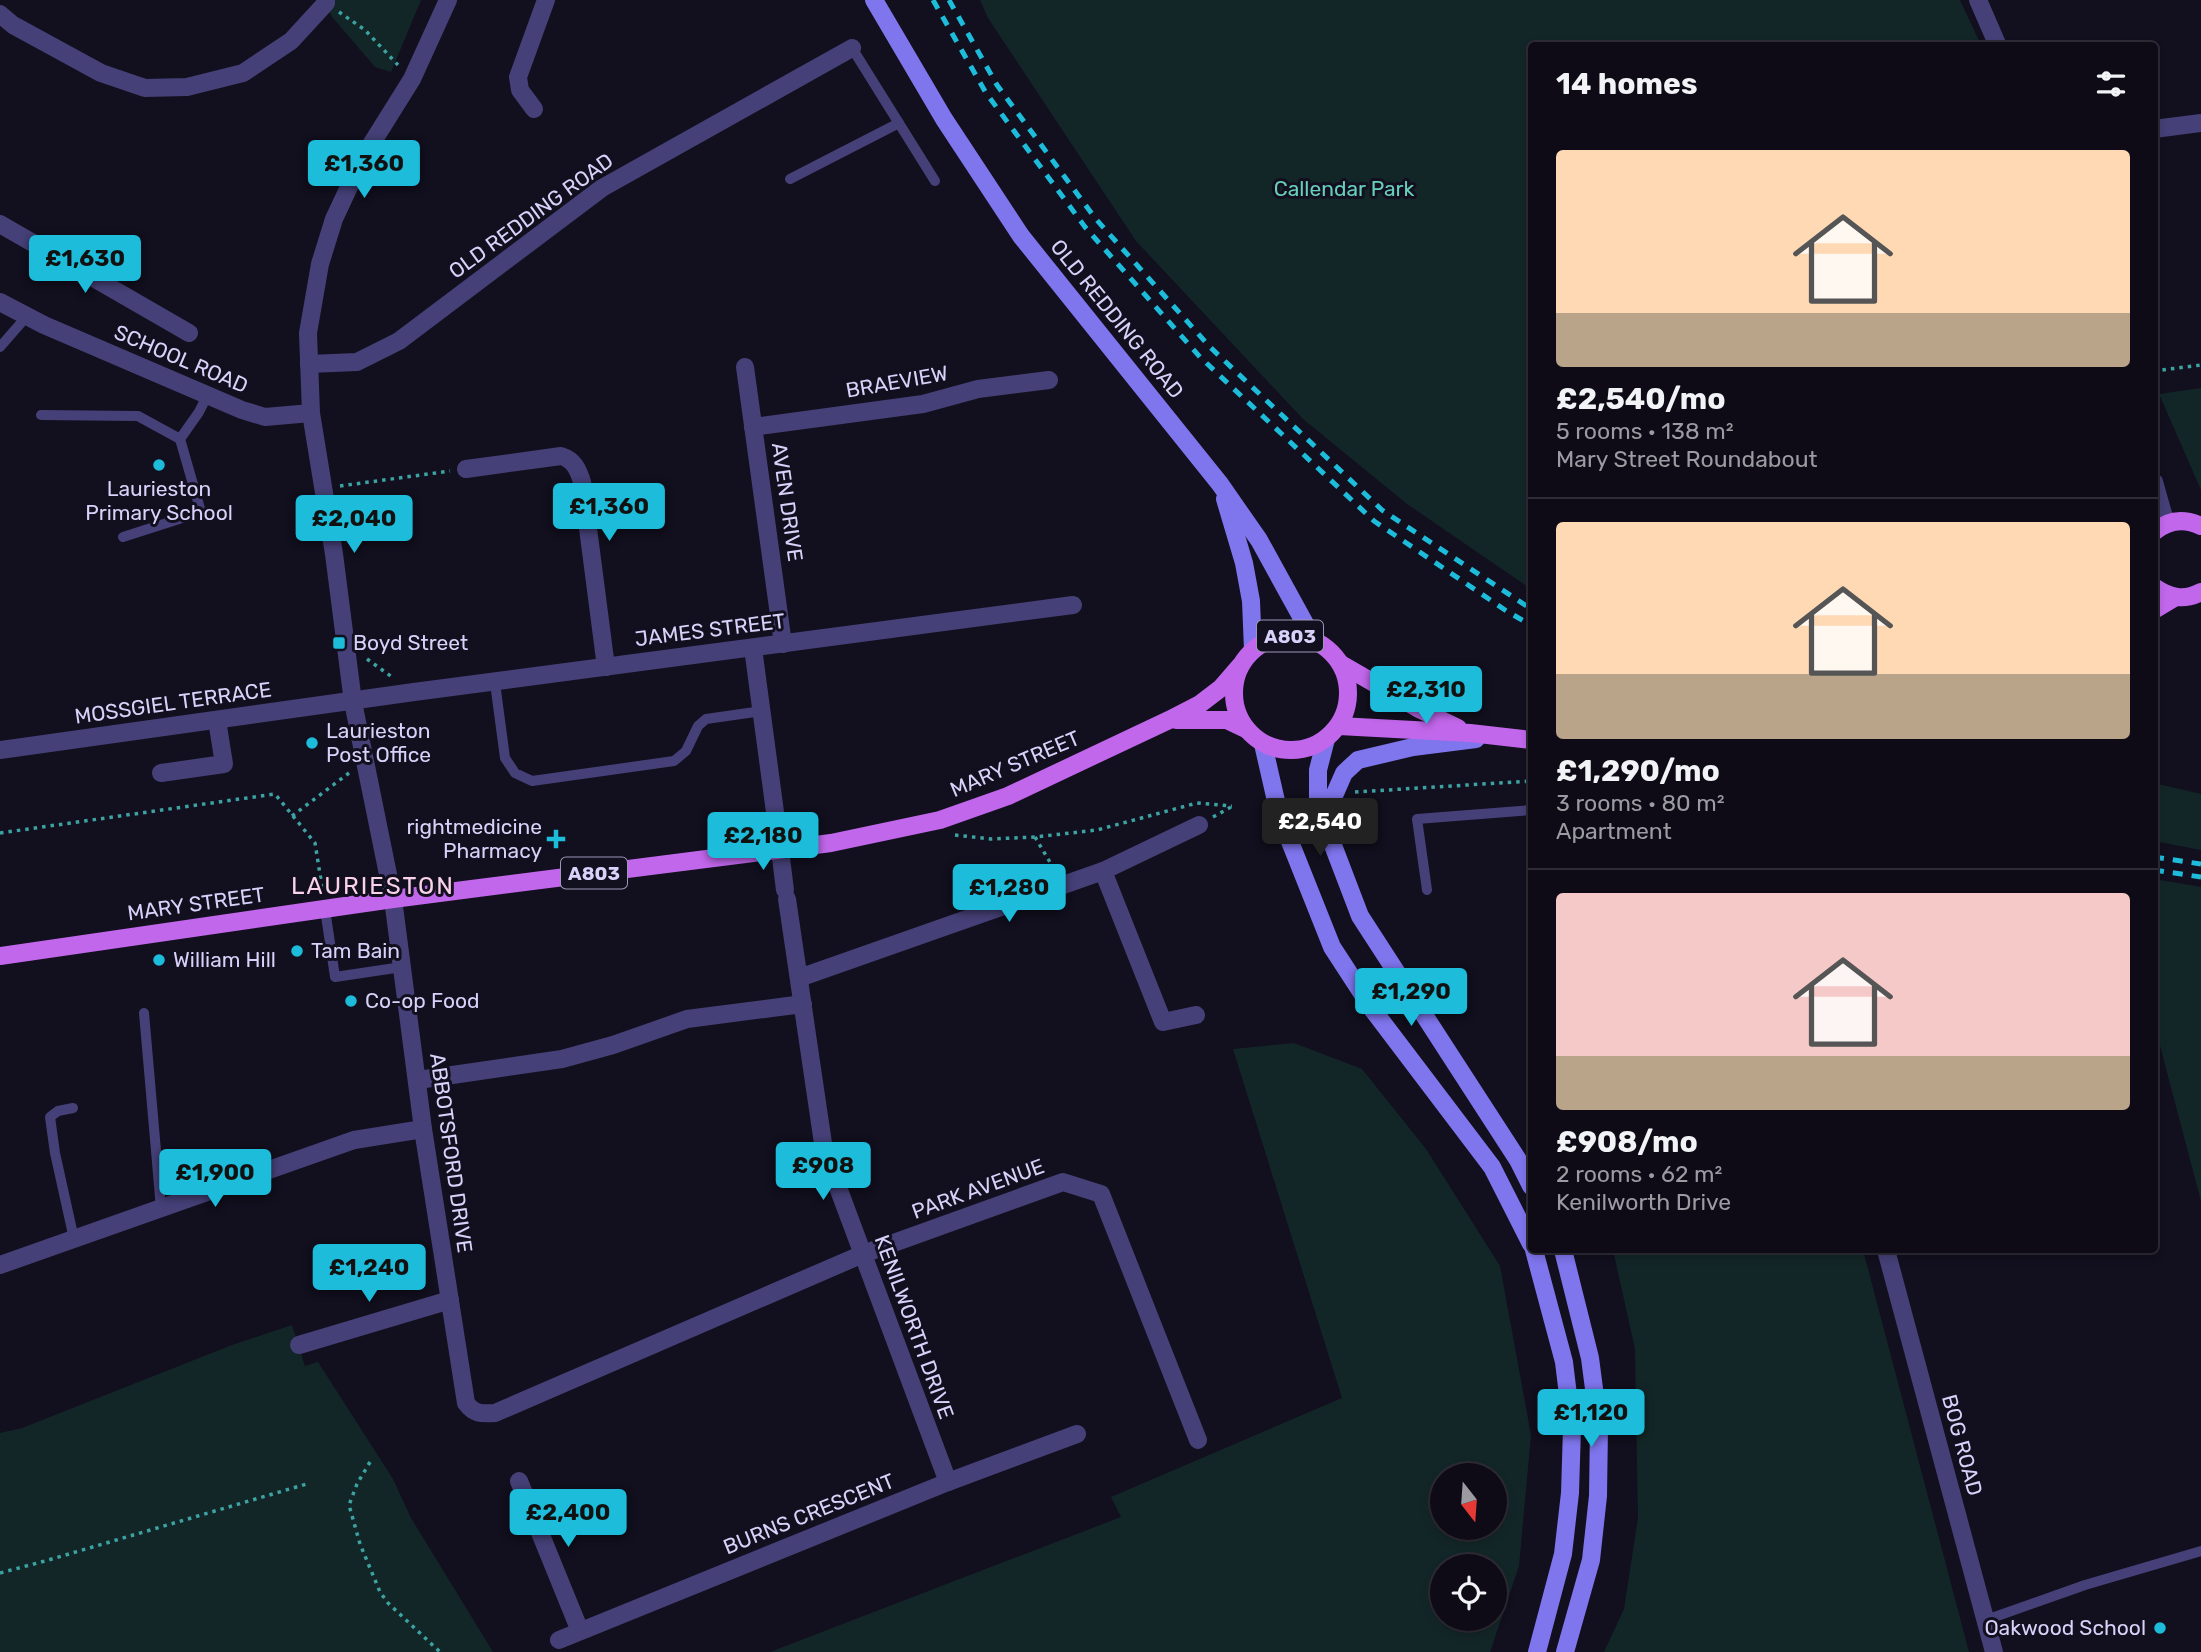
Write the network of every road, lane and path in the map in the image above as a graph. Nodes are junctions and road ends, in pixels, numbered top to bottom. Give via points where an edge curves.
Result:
1 (448, 0) edge
2 (546, 0) edge
3 (874, 0) edge
4 (1978, 0) edge
5 (326, 1) edge
6 (0, 14) edge
7 (1996, 42) edge
8 (852, 48) joint
9 (412, 79) junction
10 (534, 109) dead end
11 (899, 123) junction
12 (2201, 123) edge
13 (2158, 128) edge
14 (790, 179) dead end
15 (935, 181) dead end
16 (0, 224) edge
17 (0, 302) edge
18 (27, 316) junction
19 (189, 333) dead end
20 (0, 347) edge
21 (309, 364) junction
22 (2201, 365) edge
23 (745, 367) dead end
24 (2158, 371) edge
25 (1049, 380) dead end
26 (206, 396) junction
27 (311, 413) junction
28 (41, 415) dead end
29 (753, 427) junction
30 (180, 439) junction
31 (466, 469) joint
32 (1220, 484) junction
33 (323, 488) junction
34 (2201, 526) edge
35 (2160, 528) edge
36 (123, 537) dead end
37 (2158, 589) edge
38 (2198, 596) edge
39 (2174, 598) junction
40 (1073, 605) dead end
41 (2158, 608) edge
42 (1314, 640) junction
43 (345, 644) junction
44 (783, 644) junction
45 (753, 648) junction
46 (1252, 650) junction
47 (1341, 664) junction
48 (1240, 666) junction
49 (606, 667) junction
50 (495, 683) junction
51 (414, 692) junction
52 (352, 702) junction
53 (762, 711) junction
54 (217, 720) junction
55 (1169, 720) junction
56 (1247, 729) junction
57 (1332, 733) junction
58 (1470, 733) junction
59 (1504, 737) junction
60 (1528, 740) edge
61 (1264, 744) junction
62 (0, 750) edge
63 (364, 761) junction
64 (161, 774) dead end
65 (1528, 781) edge
66 (1355, 792) dead end
67 (1232, 806) dead end
68 (1528, 810) edge
69 (1326, 811) junction
70 (292, 816) junction
71 (1199, 825) dead end
72 (777, 827) dead end
73 (0, 833) edge
74 (951, 835) dead end
75 (1035, 837) junction
76 (780, 850) junction
77 (1103, 871) junction
78 (1063, 884) junction
79 (1427, 890) dead end
80 (393, 898) junction
81 (325, 908) junction
82 (0, 956) edge
83 (402, 967) junction
84 (800, 978) junction
85 (803, 1004) junction
86 (144, 1013) dead end
87 (1196, 1015) dead end
88 (418, 1080) junction
89 (73, 1108) dead end
90 (423, 1129) junction
91 (1525, 1163) edge
92 (161, 1208) junction
93 (1528, 1238) edge
94 (74, 1239) junction
95 (1535, 1253) edge
96 (1564, 1253) edge
97 (1887, 1253) edge
98 (863, 1254) junction
99 (0, 1265) edge
100 (450, 1300) junction
101 (299, 1345) dead end
102 (472, 1411) joint
103 (1077, 1434) dead end
104 (1198, 1440) dead end
105 (370, 1462) dead end
106 (519, 1481) dead end
107 (948, 1482) junction
108 (310, 1483) dead end
109 (2201, 1551) edge
110 (0, 1573) edge
111 (1986, 1620) junction
112 (580, 1631) junction
113 (559, 1640) dead end
114 (440, 1652) edge
115 (1537, 1652) edge
116 (1565, 1652) edge
117 (1994, 1652) edge

1 - 9 street
2 - 10 street via 518,77 520,90
3 - 32 main road, OLD REDDING ROAD via 1021,236
4 - 7 street
5 - 6 street via 291,41 243,72 187,87 145,88 101,74
5 - 9 path via 365,30
8 - 11 lane
8 - 21 street, OLD REDDING ROAD via 602,188 399,341 357,362
9 - 21 street via 362,159 334,219 313,304
11 - 14 lane
11 - 15 lane
12 - 13 street
16 - 19 street, SCHOOL ROAD
17 - 18 street, SCHOOL ROAD
18 - 20 lane
18 - 26 street, SCHOOL ROAD
21 - 27 street
22 - 24 path
23 - 29 street, AVEN DRIVE
25 - 29 street, BRAEVIEW via 978,389 923,404
26 - 27 street, SCHOOL ROAD via 265,417
26 - 30 lane
27 - 33 street
28 - 30 lane via 138,416
29 - 44 street, AVEN DRIVE
30 - 36 lane via 201,512
31 - 33 path
31 - 49 street via 561,456 578,469
32 - 42 main road, OLD REDDING ROAD via 1259,540
32 - 46 main road, OLD REDDING ROAD via 1244,563
33 - 43 street
34 - 35 main road via 2187,522
37 - 39 main road
38 - 39 main road
39 - 41 main road
40 - 44 street, JAMES STREET
42 - 46 main road, A803 via 1283,636
42 - 47 main road, A803 via 1330,649
43 - 51 path
43 - 52 street
44 - 45 street, JAMES STREET
45 - 49 street, JAMES STREET
45 - 53 street
46 - 48 main road, A803
47 - 57 main road, A803 via 1349,696 1345,715
47 - 58 main road, A803
48 - 55 main road, MARY STREET / A803 via 1200,704
48 - 56 main road, A803 via 1234,696
49 - 50 street, JAMES STREET
50 - 51 street, JAMES STREET
50 - 53 lane via 505,758 515,773 532,781 674,761 706,719
51 - 52 street, JAMES STREET
52 - 54 street, MOSSGIEL TERRACE
52 - 63 street
53 - 72 street
54 - 62 street, MOSSGIEL TERRACE
54 - 64 street via 224,764
55 - 56 main road, MARY STREET / A803 via 1227,720
55 - 76 main road, MARY STREET / A803 via 978,808 898,829
56 - 61 main road, A803
57 - 58 main road, A803
57 - 61 main road, A803 via 1296,751
57 - 69 main road via 1318,770
58 - 59 main road, A803
59 - 60 main road, A803
59 - 69 main road via 1413,747 1357,760 1344,773
61 - 93 main road via 1279,814 1332,947 1373,1010 1492,1167
63 - 70 path
63 - 80 street
65 - 66 path
67 - 75 path via 1197,803 1097,830
68 - 79 lane via 1418,819
69 - 91 main road via 1349,891 1376,943
70 - 73 path via 275,794
70 - 81 path via 315,843
71 - 77 street
74 - 75 path
75 - 78 path
76 - 80 main road, MARY STREET / A803
76 - 84 street, KENILWORTH DRIVE
77 - 78 street
77 - 87 street via 1164,1023
78 - 84 street
80 - 81 main road, MARY STREET / A803
80 - 83 street, ABBOTSFORD DRIVE
81 - 82 main road, MARY STREET / A803
81 - 83 lane via 335,977
83 - 88 street, ABBOTSFORD DRIVE
84 - 85 street, KENILWORTH DRIVE
85 - 88 street via 687,1019 562,1059
85 - 98 street, KENILWORTH DRIVE via 824,1150
86 - 92 lane
88 - 90 street, ABBOTSFORD DRIVE
89 - 94 lane via 50,1117
90 - 92 street via 354,1140
90 - 100 street, ABBOTSFORD DRIVE
92 - 94 street
94 - 99 street
95 - 115 main road via 1564,1362 1572,1428 1563,1554
96 - 116 main road via 1590,1358 1599,1427 1591,1560
97 - 111 street, BOG ROAD
98 - 102 street, PARK AVENUE via 495,1413
98 - 104 street, PARK AVENUE via 1063,1182 1101,1194
98 - 107 street, KENILWORTH DRIVE
100 - 101 street
100 - 102 street, ABBOTSFORD DRIVE via 466,1402
103 - 107 street, BURNS CRESCENT
105 - 114 path via 349,1505 360,1544 388,1603
106 - 112 street
107 - 112 street, BURNS CRESCENT
108 - 110 path
109 - 111 lane
111 - 117 street, BOG ROAD
112 - 113 street, BURNS CRESCENT

